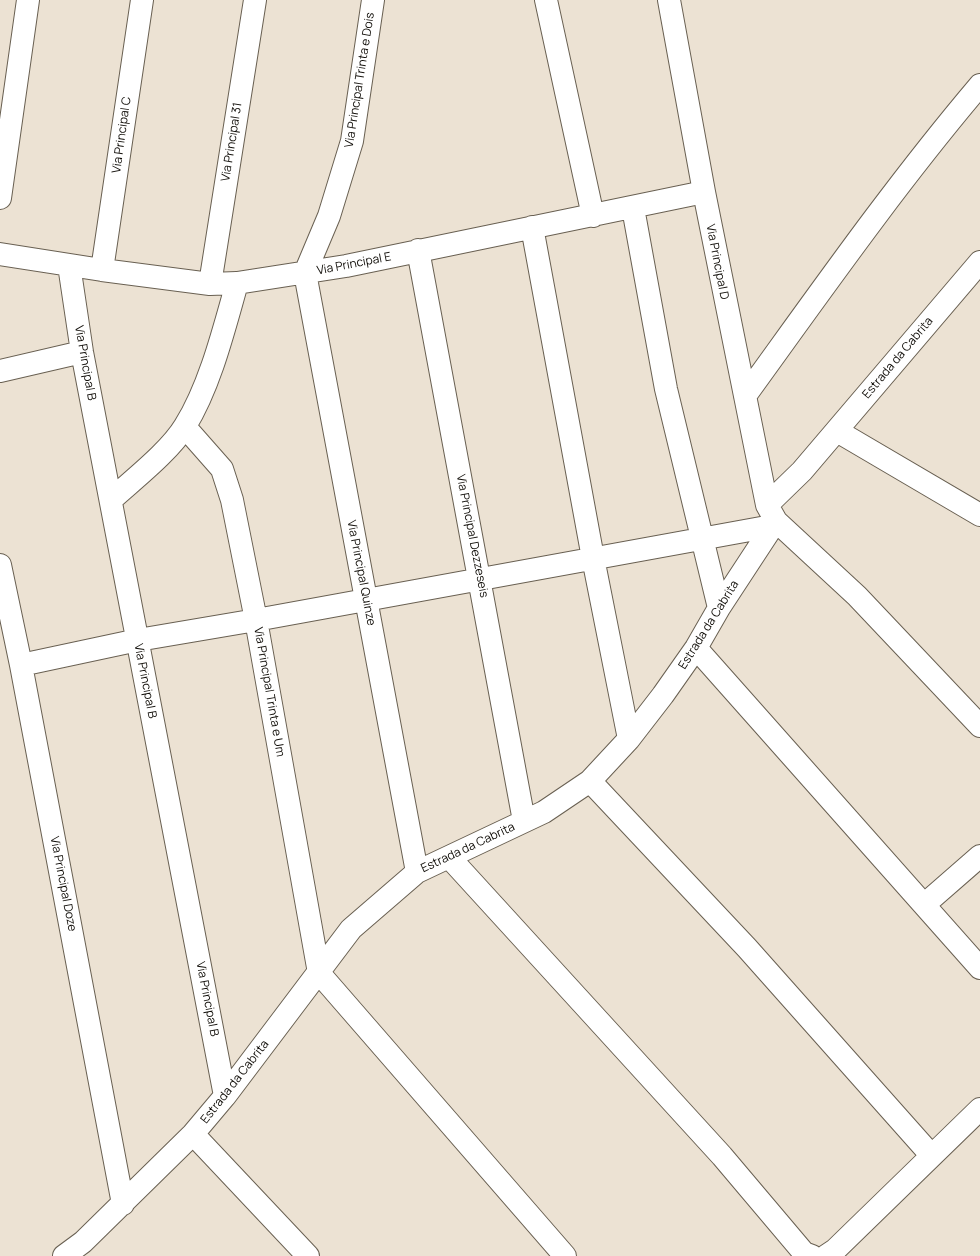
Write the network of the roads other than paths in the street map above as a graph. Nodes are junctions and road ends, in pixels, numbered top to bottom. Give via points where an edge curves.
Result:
1 (28, 0) edge
2 (142, 0) edge
3 (255, 0) edge
4 (373, 0) edge
5 (546, 0) edge
6 (669, 0) edge
7 (980, 85) edge
8 (704, 192) junction
9 (0, 198) edge
10 (634, 208) junction
11 (593, 216) junction
12 (532, 227) junction
13 (418, 250) junction
14 (0, 254) edge
15 (980, 262) edge
16 (69, 265) junction
17 (102, 270) junction
18 (305, 273) junction
19 (237, 283) junction
20 (210, 284) junction
21 (82, 352) junction
22 (0, 370) edge
23 (745, 396) junction
24 (185, 427) junction
25 (837, 431) junction
26 (112, 499) junction
27 (980, 516) edge
28 (771, 517) junction
29 (704, 538) junction
30 (593, 558) junction
31 (0, 568) edge
32 (481, 580) junction
33 (367, 600) junction
34 (719, 608) junction
35 (256, 620) junction
36 (138, 640) junction
37 (696, 648) junction
38 (21, 665) junction
39 (980, 726) edge
40 (629, 739) junction
41 (590, 781) junction
42 (524, 821) junction
43 (980, 856) edge
44 (449, 857) junction
45 (417, 872) junction
46 (925, 904) junction
47 (980, 968) edge
48 (319, 972) junction
49 (225, 1096) junction
50 (980, 1109) edge
51 (193, 1134) junction
52 (931, 1155) junction
53 (124, 1204) junction
54 (64, 1256) edge
55 (308, 1256) edge
56 (565, 1256) edge
57 (812, 1256) edge
58 (826, 1256) edge

1 - 9 street
2 - 17 street, Via Principal C
3 - 20 street, Via Principal 31
4 - 18 street, Via Principal Trinta e Dois via 352,142 329,216
5 - 11 street
6 - 8 street, Via Principal D
7 - 23 street via 940,132 857,241
8 - 10 street, Via Principal E
8 - 23 street, Via Principal D
10 - 11 street, Via Principal E
10 - 29 street via 666,389
11 - 12 street, Via Principal E
12 - 13 street, Via Principal E
12 - 30 street
13 - 18 street, Via Principal E
13 - 32 street, Via Principal Dezzeseis
14 - 16 street, Via Principal E
15 - 25 street, Estrada da Cabrita
16 - 17 street, Via Principal E
16 - 21 street, Via Principal B
17 - 20 street, Via Principal E
18 - 19 street, Via Principal E
18 - 33 street, Via Principal Quinze
19 - 20 street, Via Principal E
19 - 24 street via 218,351
21 - 22 street
21 - 26 street, Via Principal B
23 - 28 street, Via Principal D
24 - 26 street via 167,448
24 - 35 street, Via Principal Trinta e Um via 222,469 232,500
25 - 27 street
25 - 28 street, Estrada da Cabrita via 802,471
26 - 36 street, Via Principal B
28 - 29 street
28 - 34 street, Estrada da Cabrita
28 - 39 street via 857,596
29 - 30 street
29 - 34 street
30 - 32 street
30 - 40 street
31 - 38 street, Via Principal Doze
32 - 33 street
32 - 42 street, Via Principal Dezzeseis
33 - 35 street
33 - 45 street, Via Principal Quinze
34 - 37 street, Estrada da Cabrita
35 - 36 street
35 - 48 street, Via Principal Trinta e Um
36 - 38 street
36 - 49 street, Via Principal B
37 - 40 street, Estrada da Cabrita
37 - 46 street
38 - 53 street, Via Principal Doze
40 - 41 street, Estrada da Cabrita
41 - 42 street, Estrada da Cabrita via 544,812
41 - 52 street via 747,948
42 - 44 street, Estrada da Cabrita
43 - 46 street
44 - 45 street, Estrada da Cabrita
44 - 57 street via 722,1156 804,1253
45 - 48 street, Estrada da Cabrita via 351,929
46 - 47 street
48 - 49 street, Estrada da Cabrita
48 - 56 street
49 - 51 street, Estrada da Cabrita
50 - 52 street
51 - 53 street, Estrada da Cabrita
51 - 55 street
52 - 58 street
53 - 54 street, Estrada da Cabrita

